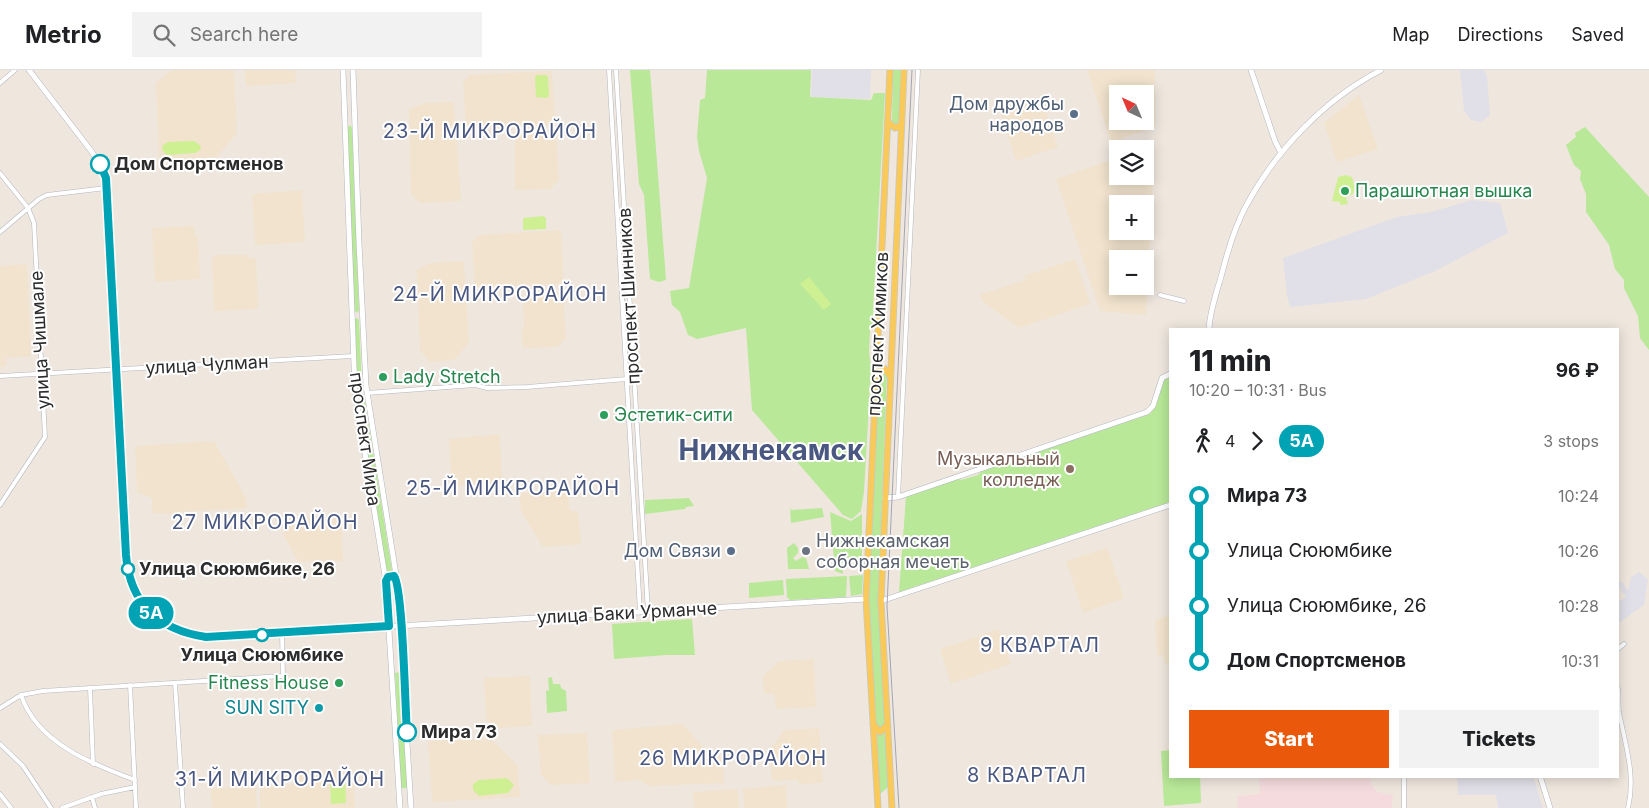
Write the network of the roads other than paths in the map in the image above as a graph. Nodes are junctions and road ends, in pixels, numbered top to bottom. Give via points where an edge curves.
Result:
1 (15, 70) edge
2 (29, 70) edge
3 (343, 70) edge
4 (353, 70) edge
5 (609, 70) edge
6 (616, 70) edge
7 (890, 70) edge
8 (904, 70) edge
9 (918, 70) edge
10 (1251, 70) edge
11 (1381, 70) edge
12 (0, 83) edge
13 (888, 120) junction
14 (902, 122) junction
15 (344, 123) junction
16 (354, 123) junction
17 (1281, 153) junction
18 (0, 174) edge
19 (106, 188) junction
20 (28, 208) junction
21 (0, 232) edge
22 (1160, 295) dead end
23 (1184, 301) dead end
24 (351, 319) junction
25 (362, 319) junction
26 (1209, 328) edge
27 (354, 356) junction
28 (117, 370) junction
29 (1169, 374) edge
30 (43, 375) junction
31 (0, 376) edge
32 (876, 376) junction
33 (890, 378) junction
34 (626, 380) junction
35 (355, 392) junction
36 (367, 392) junction
37 (898, 497) junction
38 (885, 498) junction
39 (0, 505) edge
40 (1169, 505) edge
41 (397, 581) junction
42 (386, 582) junction
43 (866, 599) junction
44 (881, 601) junction
45 (640, 612) junction
46 (648, 612) junction
47 (389, 626) junction
48 (401, 626) junction
49 (282, 633) junction
50 (1624, 644) dead end
51 (1619, 648) edge
52 (403, 664) junction
53 (391, 665) junction
54 (175, 683) junction
55 (130, 685) junction
56 (90, 688) junction
57 (21, 695) junction
58 (0, 708) edge
59 (1619, 712) edge
60 (872, 722) junction
61 (888, 723) junction
62 (0, 744) edge
63 (93, 764) junction
64 (1404, 778) edge
65 (1541, 778) edge
66 (135, 780) junction
67 (135, 787) junction
68 (0, 794) edge
69 (92, 797) junction
70 (410, 797) junction
71 (399, 798) junction
72 (11, 808) edge
73 (51, 808) edge
74 (62, 808) edge
75 (95, 808) edge
76 (136, 808) edge
77 (183, 808) edge
78 (400, 808) edge
79 (411, 808) edge
80 (878, 808) edge
81 (892, 808) edge
82 (1404, 808) edge
83 (1550, 808) edge
84 (1628, 808) edge

1 - 12 street
2 - 19 street via 103,168
3 - 15 street, проспект Мира
4 - 16 street, проспект Мира
5 - 34 street, проспект Шинников
6 - 46 street, проспект Шинников
7 - 13 main road, проспект Химиков
8 - 14 main road, проспект Химиков
9 - 37 street
10 - 17 street
11 - 17 street via 1316,117
13 - 14 main road via 894,128
13 - 32 main road, проспект Химиков
14 - 33 main road, проспект Химиков
15 - 16 street
15 - 24 street, проспект Мира
16 - 25 street, проспект Мира
17 - 26 street via 1256,189 1240,220 1227,254
18 - 20 street, улица Чишмале
19 - 20 street via 56,193 39,199
19 - 28 street
20 - 21 street
20 - 30 street, улица Чишмале via 34,222
22 - 23 street
24 - 25 street via 358,314
24 - 27 street, проспект Мира
25 - 36 street, проспект Мира
27 - 28 street, улица Чулман
27 - 35 street, проспект Мира
28 - 30 street, улица Чулман
28 - 49 street via 126,560 138,596 165,624 191,635
29 - 37 street via 1162,378 1153,406 1147,412
30 - 31 street, улица Чулман
30 - 39 street, улица Чишмале via 45,437
32 - 33 main road via 880,368 884,368
32 - 43 main road, проспект Химиков
33 - 38 main road, проспект Химиков
34 - 36 street
34 - 45 street, проспект Шинников
35 - 36 street via 360,397
35 - 42 street, проспект Мира
36 - 41 street, проспект Мира
37 - 38 street
38 - 44 main road, проспект Химиков
40 - 44 street
41 - 42 street via 391,576
41 - 48 street, проспект Мира
42 - 47 street, проспект Мира
43 - 46 street, улица Баки Урманче
43 - 60 main road, проспект Химиков
44 - 61 main road, проспект Химиков
45 - 46 street, улица Баки Урманче
45 - 48 street, улица Баки Урманче
47 - 48 street, улица Баки Урманче
47 - 49 street
47 - 53 street, проспект Мира
48 - 52 street, проспект Мира
49 - 54 street via 283,676
50 - 51 street
52 - 53 street via 397,670
52 - 70 street, проспект Мира
53 - 71 street, проспект Мира
54 - 55 street
54 - 77 street
55 - 56 street
55 - 66 street
56 - 57 street
56 - 63 street
57 - 58 street
57 - 63 street via 52,739
59 - 84 street via 1630,765
60 - 61 main road via 880,732
60 - 80 main road, проспект Химиков
61 - 81 main road, проспект Химиков
62 - 73 street via 23,766
63 - 66 street
64 - 82 street
65 - 83 street
66 - 67 street
67 - 69 street
67 - 76 street
68 - 72 street
69 - 74 street
69 - 75 street
70 - 71 street via 404,792
70 - 79 street, проспект Мира
71 - 78 street, проспект Мира

